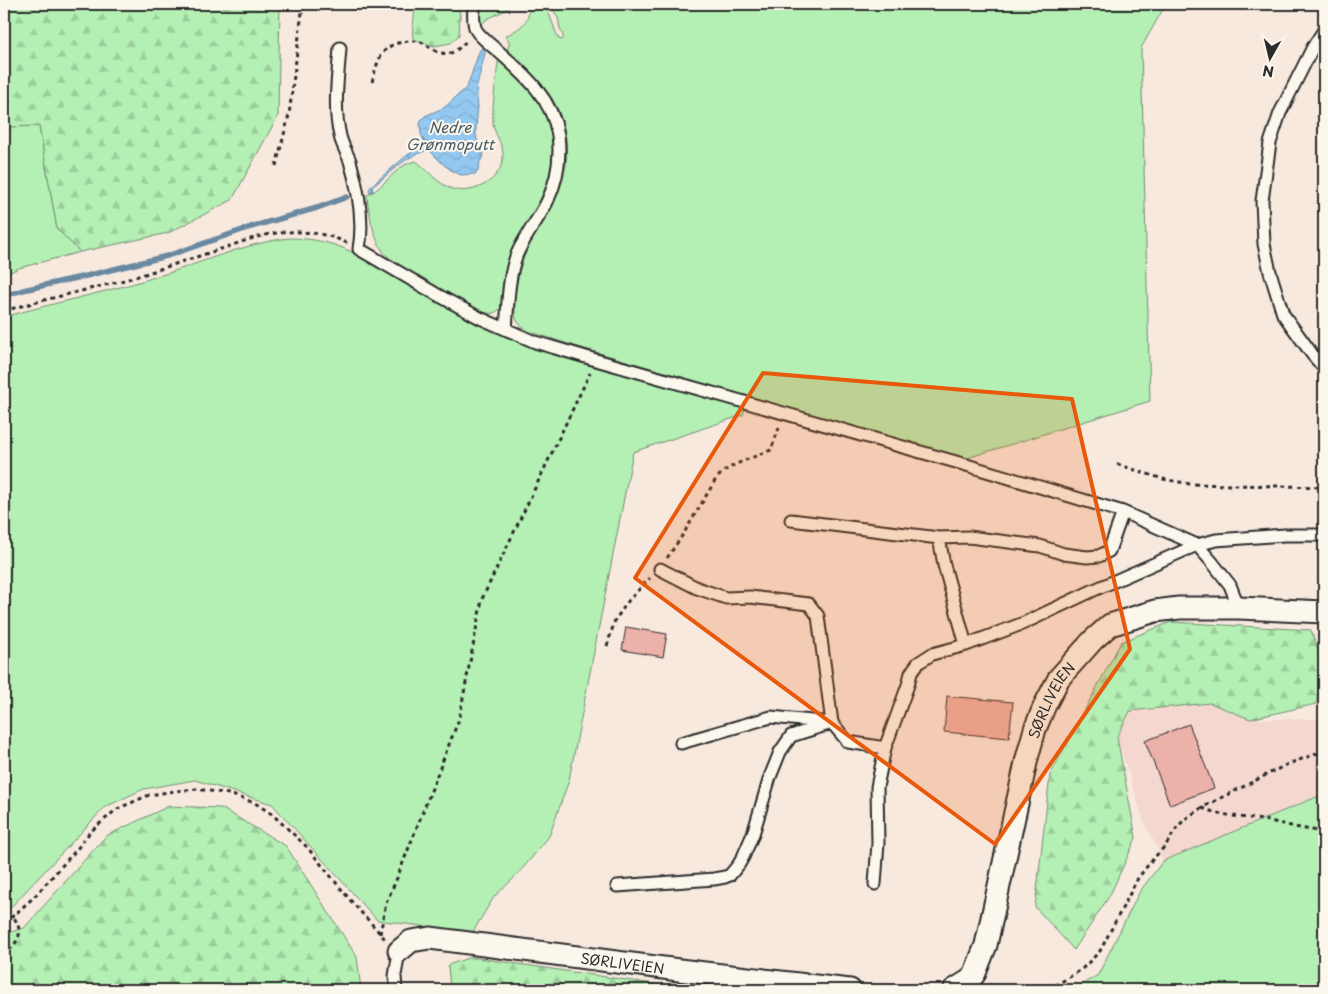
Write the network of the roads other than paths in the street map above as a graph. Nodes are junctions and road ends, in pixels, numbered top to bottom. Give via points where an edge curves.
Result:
1 (474, 4) edge
2 (1324, 30) edge
3 (340, 48) dead end
4 (506, 329) junction
5 (1324, 368) edge
6 (1123, 512) junction
7 (791, 520) dead end
8 (1324, 535) edge
9 (939, 538) junction
10 (1196, 545) junction
11 (660, 569) road end
12 (1239, 608) junction
13 (1324, 612) edge
14 (966, 645) junction
15 (832, 723) junction
16 (681, 743) dead end
17 (885, 748) junction
18 (875, 884) dead end
19 (617, 886) dead end
20 (399, 951) joint
21 (396, 990) edge
22 (850, 990) edge
23 (954, 990) edge

1 - 4 lane via 476,30 537,88 552,112 558,135 559,164 552,188 514,262
2 - 5 lane via 1280,113 1270,143 1262,201 1264,244 1283,314
3 - 4 lane via 336,99 340,136 350,162 358,201 359,249 480,318
4 - 6 lane via 535,342
6 - 9 lane via 1109,551 1099,556 1064,554 1040,546 969,538
6 - 10 lane
7 - 9 lane
8 - 10 lane via 1216,540
9 - 14 lane
10 - 12 lane via 1230,585
10 - 14 lane via 1024,623
11 - 15 lane via 697,588 726,598 750,597 809,604 818,616
12 - 13 street, SØRLIVEIEN
12 - 23 street, SØRLIVEIEN via 1155,611 1110,625 1059,678 1035,729 1027,758 986,945 975,973
14 - 17 lane via 932,654 918,663 911,673
15 - 16 lane via 771,717
15 - 17 lane via 848,742
15 - 19 lane via 791,736 780,752 754,834 730,875
17 - 18 lane via 877,787
20 - 21 lane
20 - 22 street, SØRLIVEIEN via 412,941 430,938

